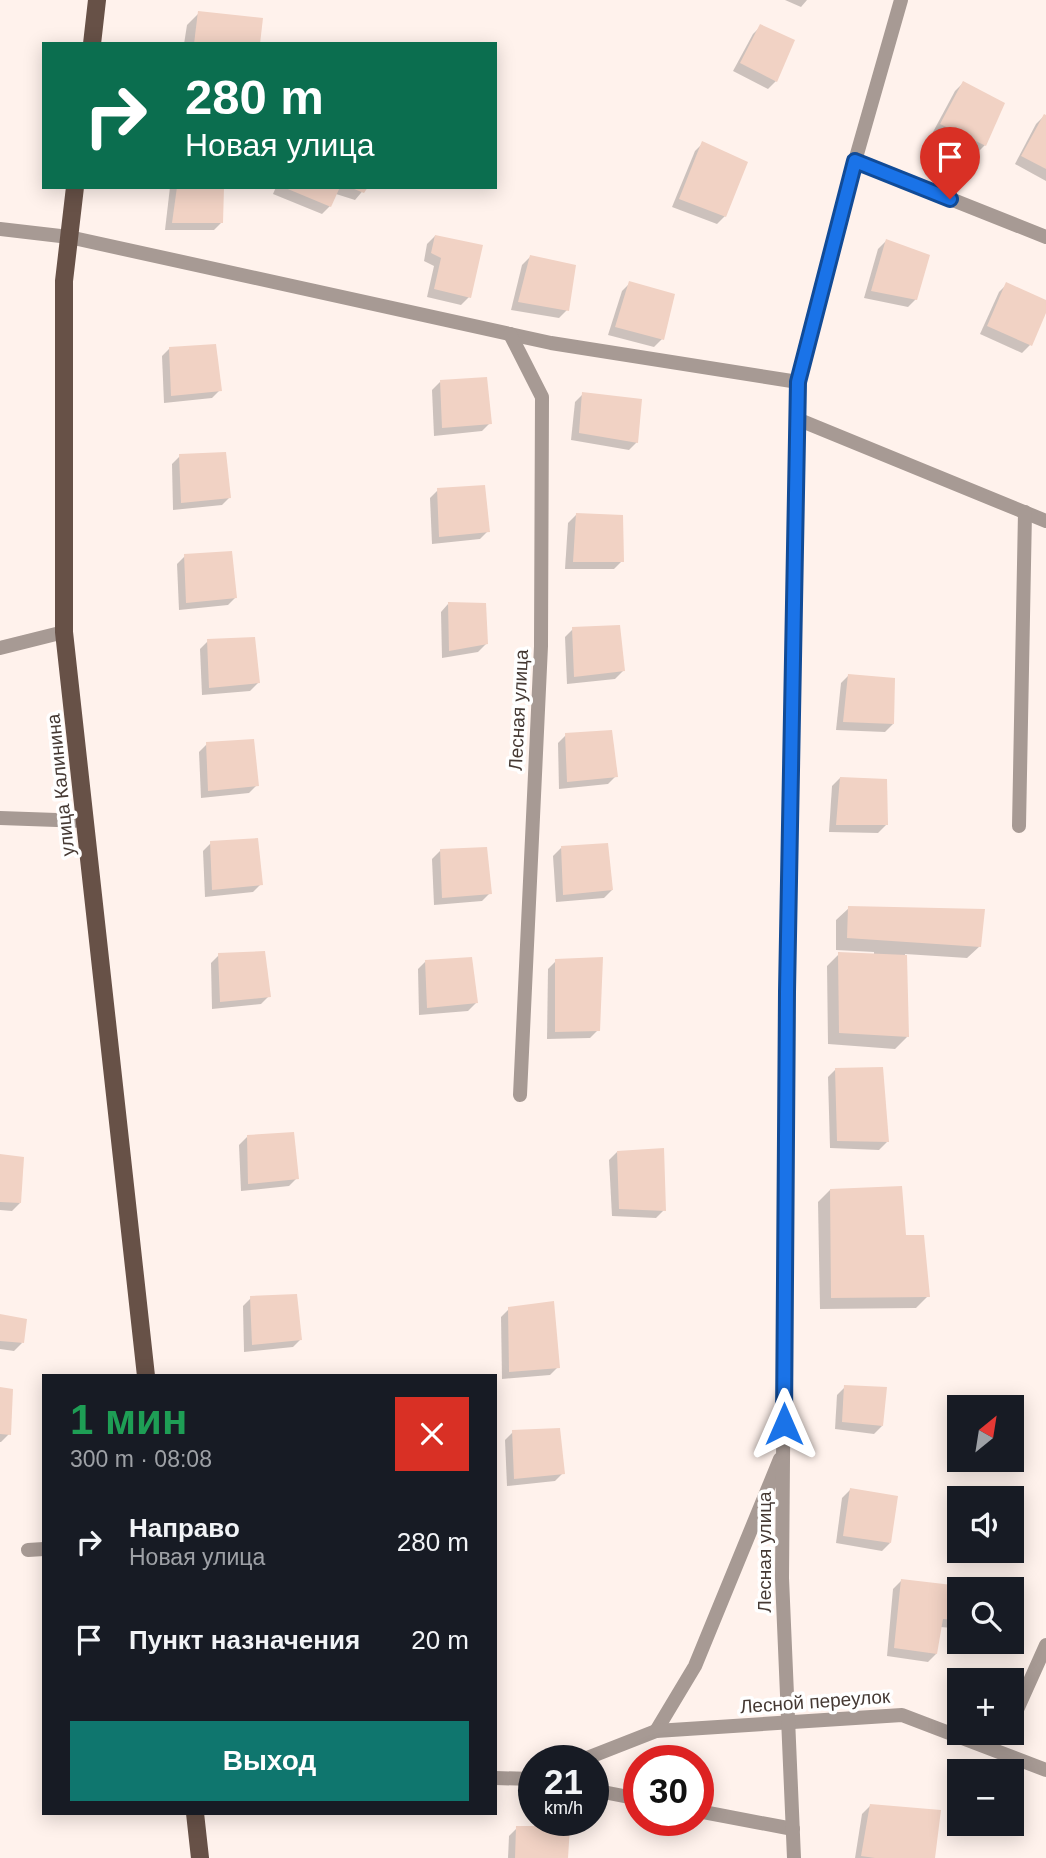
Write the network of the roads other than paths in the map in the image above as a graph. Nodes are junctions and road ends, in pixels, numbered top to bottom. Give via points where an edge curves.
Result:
1 (97, 0) edge
2 (901, 0) edge
3 (92, 42) edge
4 (855, 161) junction
5 (75, 189) edge
6 (0, 229) edge
7 (69, 237) junction
8 (1046, 237) edge
9 (510, 334) junction
10 (798, 382) junction
11 (797, 419) junction
12 (1025, 512) junction
13 (1046, 521) edge
14 (64, 632) junction
15 (0, 648) edge
16 (0, 818) edge
17 (85, 821) junction
18 (1019, 826) dead end
19 (520, 1095) dead end
20 (146, 1374) edge
21 (783, 1451) junction
22 (42, 1549) edge
23 (28, 1550) dead end
24 (1046, 1646) edge
25 (1024, 1695) edge
26 (788, 1723) junction
27 (656, 1731) junction
28 (609, 1749) edge
29 (1046, 1770) edge
30 (497, 1779) edge
31 (518, 1779) edge
32 (714, 1814) edge
33 (195, 1815) edge
34 (793, 1829) junction
35 (200, 1858) edge
36 (794, 1858) edge

1 - 3 main road
2 - 4 street, Лесная улица
4 - 8 street
4 - 10 street, Лесная улица
5 - 7 main road, улица Калинина
6 - 7 street
7 - 9 street
7 - 14 main road, улица Калинина via 64,281
9 - 10 street
9 - 19 street, Лесная улица via 542,397 541,646
10 - 11 street, Лесная улица
11 - 12 street
11 - 21 street, Лесная улица
12 - 13 street
12 - 18 street
14 - 15 street
14 - 17 main road, улица Калинина
16 - 17 street
17 - 20 main road, улица Калинина
21 - 26 street, Лесная улица
21 - 27 street via 695,1666
22 - 23 street
24 - 25 street
26 - 27 street, Лесной переулок
26 - 29 street, Лесной переулок via 902,1715
26 - 34 street, Лесная улица
27 - 28 street, Лесной переулок
30 - 31 street
32 - 34 street
33 - 35 main road
34 - 36 street, Лесная улица

